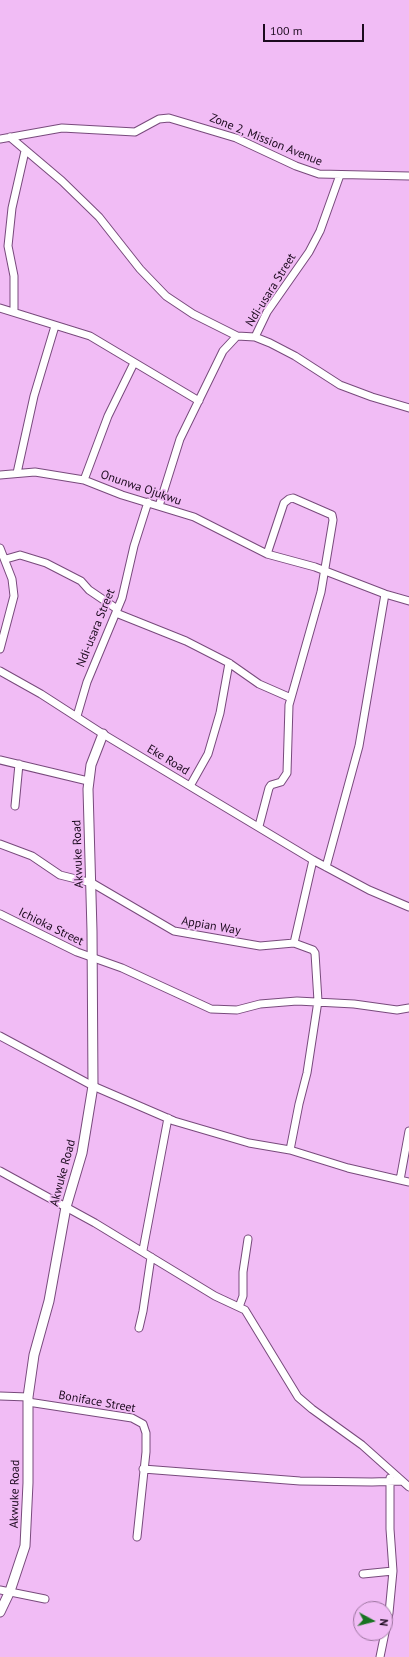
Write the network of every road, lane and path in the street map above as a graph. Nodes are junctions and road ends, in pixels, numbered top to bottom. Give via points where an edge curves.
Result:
1 (10, 137) junction
2 (0, 139) edge
3 (25, 151) junction
4 (340, 175) junction
5 (409, 176) edge
6 (0, 308) edge
7 (14, 312) junction
8 (55, 326) junction
9 (238, 336) junction
10 (255, 337) junction
11 (134, 363) junction
12 (199, 401) junction
13 (409, 408) edge
14 (17, 473) junction
15 (0, 475) edge
16 (84, 480) junction
17 (148, 502) junction
18 (159, 506) junction
19 (0, 548) edge
20 (268, 554) junction
21 (6, 559) junction
22 (324, 570) junction
23 (385, 594) junction
24 (409, 601) edge
25 (117, 611) junction
26 (0, 649) edge
27 (229, 663) junction
28 (0, 671) edge
29 (291, 698) junction
30 (77, 716) junction
31 (103, 734) junction
32 (0, 760) edge
33 (19, 764) junction
34 (88, 781) junction
35 (190, 786) junction
36 (15, 806) dead end
37 (259, 826) junction
38 (0, 844) edge
39 (313, 860) junction
40 (326, 867) junction
41 (90, 883) junction
42 (409, 906) edge
43 (0, 914) edge
44 (294, 942) junction
45 (92, 958) junction
46 (318, 1001) junction
47 (409, 1008) edge
48 (0, 1036) edge
49 (93, 1086) junction
50 (168, 1118) junction
51 (409, 1131) edge
52 (290, 1150) junction
53 (0, 1171) edge
54 (400, 1180) junction
55 (409, 1182) edge
56 (66, 1207) junction
57 (248, 1239) dead end
58 (143, 1250) junction
59 (151, 1257) junction
60 (239, 1307) junction
61 (139, 1328) dead end
62 (0, 1396) edge
63 (28, 1399) junction
64 (143, 1469) junction
65 (392, 1472) junction
66 (402, 1481) junction
67 (390, 1482) junction
68 (409, 1487) edge
69 (137, 1537) dead end
70 (393, 1571) junction
71 (363, 1574) dead end
72 (0, 1590) edge
73 (10, 1591) junction
74 (45, 1599) dead end
75 (0, 1612) edge
76 (380, 1657) edge

1 - 2 street, Zone 2, Mission Avenue
1 - 3 street
1 - 4 street, Zone 2, Mission Avenue via 62,128 135,132 159,119 169,118 236,138 310,172
3 - 7 street via 8,239 8,252 14,276
3 - 9 street via 62,181 99,217 140,269 166,296 193,314
4 - 5 street, Zone 2, Mission Avenue
4 - 10 street, Ndi-usara Street via 320,232 268,312
6 - 7 street
7 - 8 street
8 - 11 street via 90,336
8 - 14 street via 34,396
9 - 10 street, Ndi-usara Street
9 - 12 street, Ndi-usara Street via 223,351
10 - 13 street via 295,356 340,384
11 - 12 street
11 - 16 street via 108,416
12 - 18 street, Ndi-usara Street via 180,439
14 - 15 street, Onunwa Ojukwu
14 - 16 street, Onunwa Ojukwu via 49,474
16 - 17 street, Onunwa Ojukwu
17 - 18 street, Onunwa Ojukwu
17 - 25 street, Ndi-usara Street
18 - 20 street, Onunwa Ojukwu via 204,521
19 - 21 street
20 - 22 street, Onunwa Ojukwu
20 - 22 street via 284,503 294,498 332,515
21 - 25 street via 20,555 46,563 81,581
21 - 26 street via 14,596
22 - 23 street, Onunwa Ojukwu
22 - 29 street via 318,603
23 - 24 street, Onunwa Ojukwu
23 - 40 street via 358,746
25 - 27 street
25 - 30 street, Ndi-usara Street via 88,677
27 - 29 street via 259,684
27 - 35 street via 220,713 208,754
28 - 30 street, Eke Road
29 - 37 street via 288,712 287,773 281,782 269,788
30 - 31 street, Eke Road
31 - 34 main road, Akwuke Road via 91,765
31 - 35 street, Eke Road
32 - 33 street
33 - 34 street
33 - 36 street
34 - 41 main road, Akwuke Road
35 - 37 street, Eke Road
37 - 39 street, Eke Road
38 - 41 street, Appian Way via 32,856 60,875
39 - 40 street, Eke Road
39 - 44 street
40 - 42 street, Eke Road via 369,890
41 - 44 street, Appian Way via 174,931 260,946
41 - 45 main road, Akwuke Road
43 - 45 street, Ichioka Street
44 - 46 street via 315,952
45 - 46 street, Ichioka Street via 122,968 211,1009 237,1010 277,1002
45 - 49 main road, Akwuke Road
46 - 47 street, Ichioka Street via 397,1010
46 - 52 street via 307,1073
48 - 49 street
49 - 50 street
49 - 56 main road, Akwuke Road via 81,1160
50 - 52 street via 249,1143
50 - 58 street
51 - 54 street
52 - 54 street via 348,1168
53 - 56 street
54 - 55 street
56 - 58 street
56 - 63 main road, Akwuke Road via 50,1293 34,1355
57 - 60 street via 243,1272 243,1296
58 - 59 street
59 - 60 street via 215,1296
59 - 61 street
60 - 65 street via 245,1310 298,1397 362,1445
62 - 63 street, Boniface Street
63 - 64 street, Boniface Street via 139,1421 146,1433
63 - 73 main road, Akwuke Road via 26,1540 22,1560
64 - 67 street via 300,1481
64 - 69 street, Boniface Street
65 - 66 street
65 - 67 street
66 - 67 street
66 - 68 street
67 - 70 street
70 - 71 street
70 - 76 street via 389,1613
72 - 73 street
73 - 74 street
73 - 75 main road, Akwuke Road

